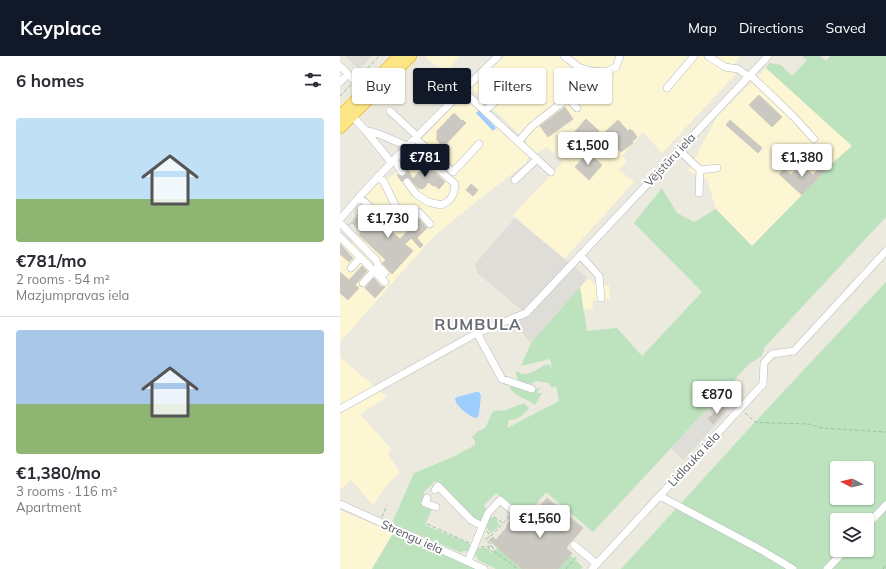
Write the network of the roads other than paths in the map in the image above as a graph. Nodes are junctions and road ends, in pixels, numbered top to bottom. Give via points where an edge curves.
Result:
1 (399, 56) edge
2 (411, 56) edge
3 (498, 56) edge
4 (564, 56) edge
5 (620, 56) edge
6 (694, 56) edge
7 (708, 56) edge
8 (768, 56) edge
9 (340, 66) edge
10 (389, 68) edge
11 (397, 68) edge
12 (348, 74) junction
13 (749, 76) junction
14 (352, 78) edge
15 (340, 82) edge
16 (471, 83) edge
17 (667, 88) dead end
18 (471, 98) edge
19 (355, 104) edge
20 (361, 104) edge
21 (450, 104) edge
22 (492, 104) edge
23 (577, 108) dead end
24 (390, 111) dead end
25 (485, 111) junction
26 (340, 116) edge
27 (352, 116) junction
28 (340, 128) edge
29 (365, 130) junction
30 (416, 137) junction
31 (814, 140) dead end
32 (518, 142) junction
33 (479, 144) dead end
34 (407, 146) junction
35 (680, 150) junction
36 (537, 159) junction
37 (392, 161) junction
38 (717, 168) dead end
39 (700, 170) junction
40 (402, 172) tunnel mouth
41 (551, 172) dead end
42 (378, 176) junction
43 (515, 180) dead end
44 (407, 182) tunnel mouth
45 (699, 193) dead end
46 (359, 197) junction
47 (380, 215) dead end
48 (340, 219) edge
49 (340, 223) edge
50 (430, 224) dead end
51 (340, 237) edge
52 (886, 251) edge
53 (580, 256) junction
54 (360, 258) junction
55 (351, 268) dead end
56 (374, 271) junction
57 (385, 272) dead end
58 (385, 282) dead end
59 (364, 283) dead end
60 (602, 298) dead end
61 (477, 334) junction
62 (532, 389) dead end
63 (340, 409) edge
64 (435, 490) dead end
65 (660, 496) junction
66 (427, 498) dead end
67 (340, 504) edge
68 (886, 505) edge
69 (436, 507) dead end
70 (874, 518) edge
71 (520, 521) dead end
72 (482, 526) junction
73 (574, 545) dead end
74 (838, 557) edge
75 (468, 562) junction
76 (594, 567) edge
77 (484, 569) edge
78 (793, 569) edge
79 (827, 569) edge

1 - 10 highway
2 - 11 highway
3 - 16 street
4 - 5 street via 580,68 606,72 616,67
6 - 17 street
7 - 13 street via 725,67 738,69
8 - 13 street, Vējstūru iela
9 - 12 street
12 - 14 street
12 - 15 street
13 - 31 street via 793,116
13 - 35 street, Vējstūru iela
18 - 25 street
19 - 26 highway
20 - 27 highway
21 - 30 street
22 - 25 street
23 - 32 street via 568,98 532,126
24 - 30 street
25 - 32 street
27 - 28 highway
27 - 29 street
29 - 34 street
29 - 37 street
30 - 33 street via 453,172
30 - 34 street
32 - 36 street
34 - 37 street
34 - 44 street via 427,159 455,184 454,192 449,201 441,205 428,202 416,194
35 - 39 street
35 - 53 street, Vējstūru iela
36 - 41 street
36 - 43 street
37 - 40 street
37 - 42 street
38 - 39 street
39 - 45 street
42 - 46 street
42 - 50 street via 384,182 406,226 418,212
46 - 47 street
46 - 48 street
49 - 57 street
51 - 54 street
52 - 65 street, Lidlauka iela via 794,351 772,354 764,363 763,384
53 - 60 street via 599,276
53 - 61 street, Vējstūru iela via 526,313
54 - 55 street
54 - 56 street
56 - 58 street
56 - 59 street
61 - 62 street via 502,379
61 - 63 street, Vējstūru iela
64 - 72 street via 438,486 445,498 462,515
65 - 76 street, Lidlauka iela
65 - 78 street
66 - 69 street via 425,503
67 - 75 street, Strengu iela
68 - 70 street
71 - 72 street via 522,519 500,500 488,513
72 - 75 street
73 - 76 street
74 - 79 street
75 - 77 street, Strengu iela

